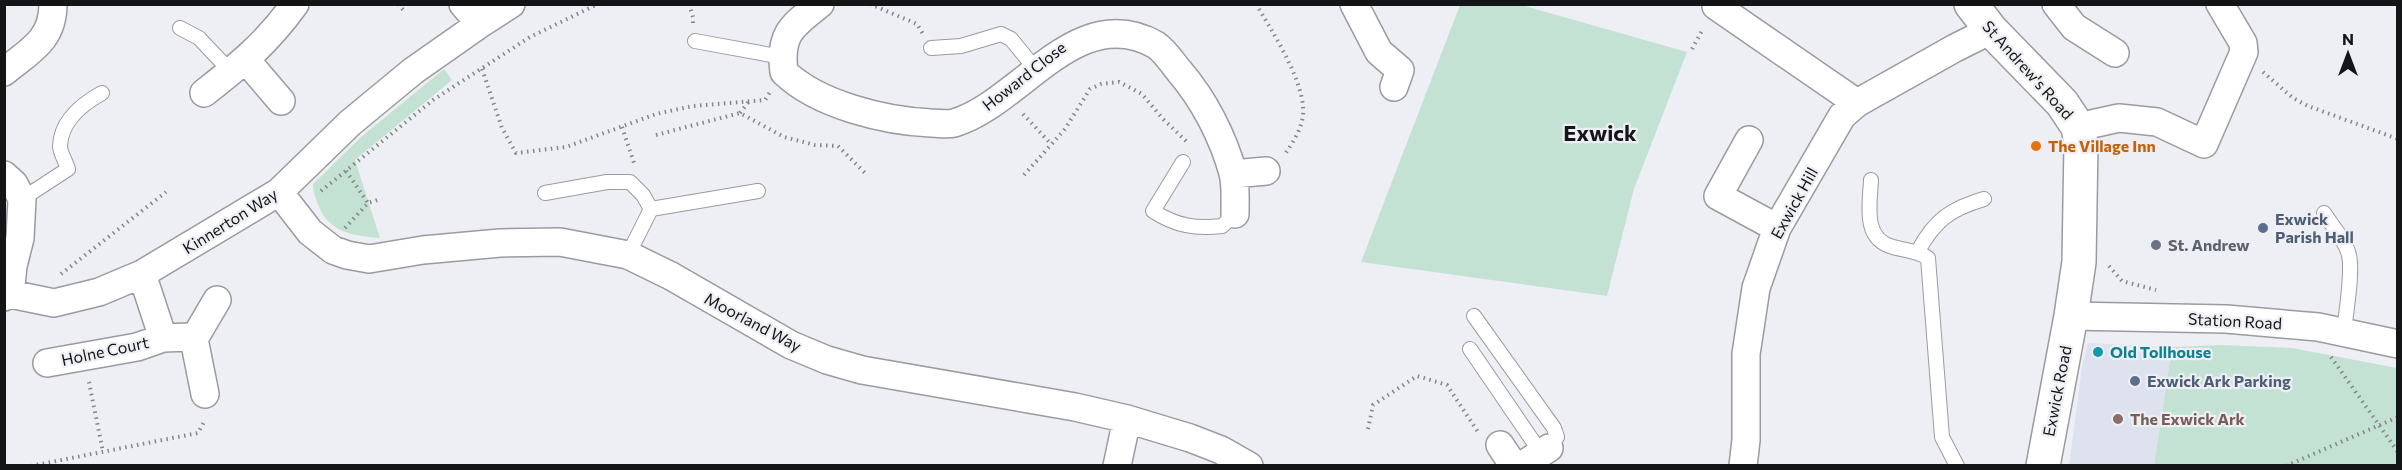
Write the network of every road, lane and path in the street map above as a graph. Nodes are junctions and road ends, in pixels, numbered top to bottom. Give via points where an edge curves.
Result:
1 (53, 4) edge
2 (295, 4) edge
3 (398, 4) edge
4 (511, 4) edge
5 (598, 4) edge
6 (820, 4) edge
7 (870, 4) edge
8 (1257, 4) edge
9 (1354, 4) edge
10 (1971, 4) edge
11 (2056, 4) edge
12 (2220, 4) edge
13 (1716, 6) dead end
14 (405, 12) dead end
15 (472, 14) edge
16 (180, 28) dead end
17 (1991, 30) junction
18 (695, 41) dead end
19 (931, 48) joint
20 (2244, 52) junction
21 (2115, 53) dead end
22 (782, 57) junction
23 (238, 66) junction
24 (1033, 66) junction
25 (482, 69) junction
26 (4, 72) edge
27 (1405, 72) dead end
28 (1004, 91) junction
29 (102, 93) dead end
30 (204, 93) dead end
31 (750, 100) junction
32 (765, 100) dead end
33 (280, 101) dead end
34 (1857, 103) junction
35 (740, 112) junction
36 (2078, 127) junction
37 (656, 135) dead end
38 (2397, 139) edge
39 (1749, 140) dead end
40 (1051, 144) junction
41 (1193, 146) dead end
42 (1183, 162) dead end
43 (346, 171) junction
44 (1266, 171) joint
45 (865, 173) dead end
46 (1233, 174) junction
47 (4, 175) edge
48 (1024, 175) dead end
49 (1871, 180) dead end
50 (758, 191) dead end
51 (166, 192) dead end
52 (545, 193) dead end
53 (22, 199) junction
54 (381, 199) dead end
55 (1984, 199) dead end
56 (286, 203) junction
57 (368, 203) junction
58 (651, 209) junction
59 (1235, 213) joint
60 (2324, 213) dead end
61 (1777, 228) junction
62 (327, 245) junction
63 (1918, 251) junction
64 (627, 255) junction
65 (2079, 262) junction
66 (142, 274) junction
67 (8, 296) edge
68 (217, 300) dead end
69 (54, 303) junction
70 (1474, 316) dead end
71 (2071, 316) junction
72 (2158, 318) junction
73 (2318, 327) junction
74 (2344, 332) junction
75 (163, 338) junction
76 (194, 339) junction
77 (2397, 344) edge
78 (1470, 349) dead end
79 (47, 363) dead end
80 (206, 394) joint
81 (94, 406) dead end
82 (2397, 417) edge
83 (1127, 419) junction
84 (2379, 423) junction
85 (1368, 429) dead end
86 (2397, 452) edge
87 (103, 453) junction
88 (1507, 455) edge
89 (1537, 456) edge
90 (31, 465) edge
91 (1117, 465) edge
92 (1249, 465) edge
93 (1743, 465) edge
94 (1957, 465) edge
95 (2043, 465) edge
96 (2286, 465) edge

1 - 26 street via 52,20 42,41
2 - 23 street via 276,31
3 - 14 path
4 - 15 street, Kinnerton Way
5 - 25 path via 530,37
6 - 22 street via 791,29
7 - 19 path via 917,24
8 - 44 path via 1283,50 1304,107 1293,142
9 - 27 street via 1379,52
10 - 17 street, St Andrew's Road
11 - 21 street via 2074,27
12 - 20 street via 2243,43
13 - 34 street
15 - 56 street, Kinnerton Way via 413,71 350,123
16 - 23 lane
17 - 34 street, Exwick Hill
17 - 36 street, St Andrew's Road via 2062,103
18 - 22 lane
19 - 24 lane via 961,46 1001,34 1011,39
20 - 36 street via 2204,144 2157,122 2119,118
20 - 38 path via 2293,98
22 - 28 street, Howard Close via 784,72 806,89 851,108 958,132
23 - 30 street
23 - 33 street
24 - 28 street, Howard Close
24 - 46 street, Howard Close via 1051,51 1088,32 1126,28 1143,35 1159,47 1195,92
25 - 31 path via 502,128 516,153 566,147 656,114
25 - 43 path via 433,100
28 - 40 path
29 - 53 lane via 79,106 65,128 60,147 68,169
31 - 32 path
31 - 35 path
34 - 61 street, Exwick Hill via 1842,116
35 - 37 path
35 - 45 path via 784,137 838,146
36 - 65 street, St Andrew's Road
39 - 61 street via 1718,196
40 - 41 path via 1090,89 1119,82 1142,94
40 - 48 path
42 - 59 lane via 1154,211 1166,220 1199,228 1222,226
43 - 56 path
43 - 57 path
44 - 46 street
46 - 59 street, Howard Close
47 - 53 street
49 - 63 lane via 1869,220 1876,238 1891,247
50 - 58 lane
51 - 69 path via 62,272
52 - 58 lane via 630,182
53 - 67 street via 20,238
54 - 57 path
55 - 63 lane via 1961,206 1930,229
56 - 62 street, Moorland Way via 310,232
56 - 66 street, Kinnerton Way
57 - 62 path
58 - 64 lane
60 - 74 lane via 2349,255
61 - 93 street, Exwick Hill via 1756,288 1746,354
62 - 64 street, Moorland Way via 346,255 369,259 500,243 560,242
63 - 94 lane via 1928,258 1942,437
64 - 83 street, Moorland Way via 791,345 827,360 862,370
65 - 71 street, St Andrew's Road
65 - 72 path via 2095,256 2122,281 2156,290
66 - 69 street, Kinnerton Way via 99,292
66 - 75 street, Holne Court
67 - 69 street, Kinnerton Way
68 - 76 street
70 - 89 lane via 1554,428 1557,437
71 - 72 street, Station Road
71 - 95 street, Exwick Road
72 - 73 street, Station Road
73 - 74 street, Station Road
73 - 84 path via 2325,348
74 - 77 street, Station Road
75 - 76 street, Holne Court
75 - 79 street, Holne Court via 137,347
76 - 80 street
78 - 89 lane
80 - 87 path via 208,414 198,433
81 - 87 path
82 - 84 path
83 - 91 street
83 - 92 street, Moorland Way via 1221,450
84 - 86 path
84 - 96 path
85 - 88 path via 1373,405 1417,376 1447,385 1486,443
87 - 90 path

